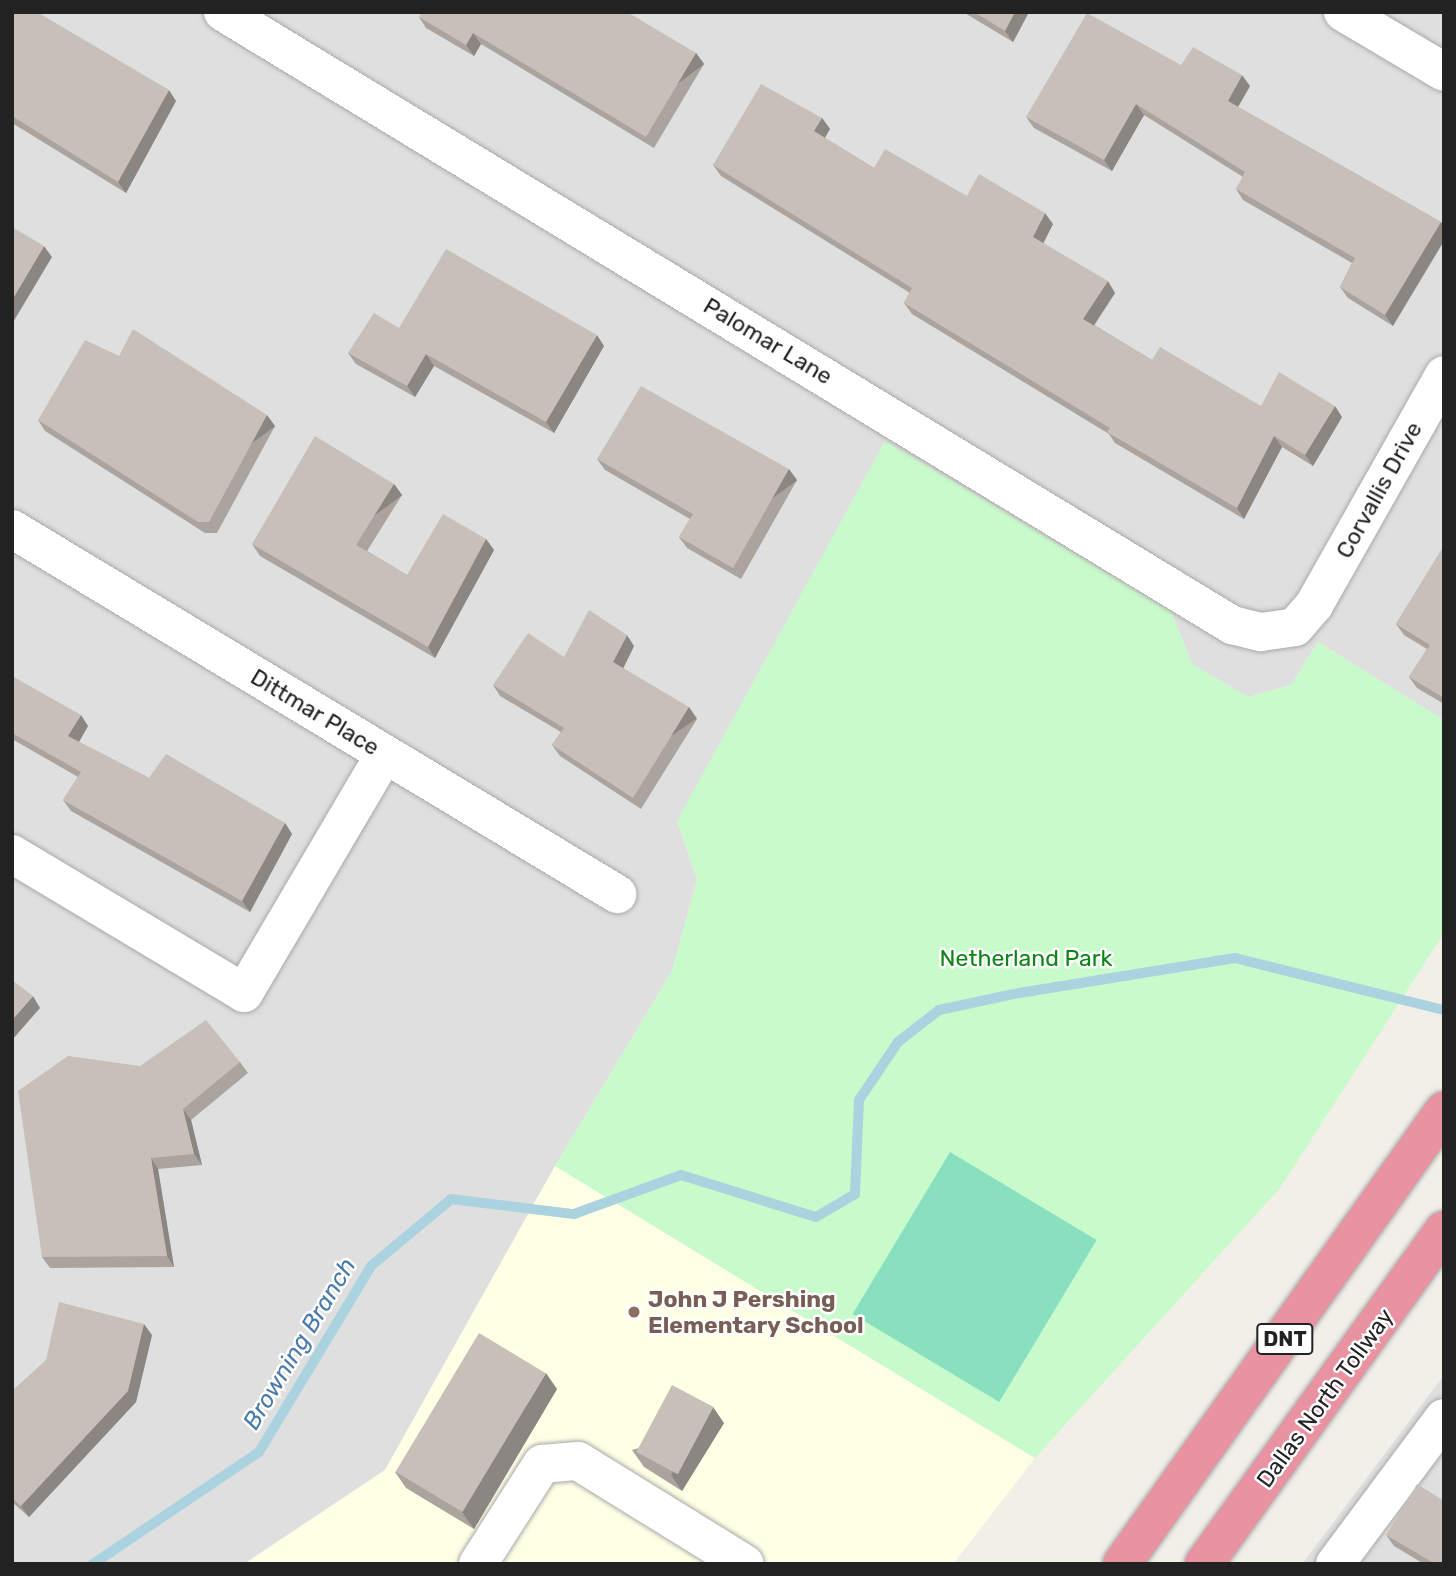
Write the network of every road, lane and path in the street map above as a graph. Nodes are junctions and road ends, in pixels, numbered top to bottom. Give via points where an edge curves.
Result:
1 (223, 12) edge
2 (1343, 12) edge
3 (1444, 72) edge
4 (1444, 375) edge
5 (12, 529) edge
6 (1314, 605) joint
7 (385, 754) junction
8 (12, 854) edge
9 (617, 894) dead end
10 (1444, 1111) edge
11 (1444, 1230) edge
12 (1444, 1418) edge
13 (478, 1564) edge
14 (745, 1564) edge
15 (1122, 1564) edge
16 (1204, 1564) edge
17 (1335, 1564) edge

1 - 6 street, Palomar Lane via 1232,625 1261,632 1295,626
2 - 3 street
4 - 6 street, Corvallis Drive
5 - 7 street, Dittmar Place
7 - 8 street via 244,993
7 - 9 street, Dittmar Place
10 - 15 highway, DNT
11 - 16 highway, Dallas North Tollway / DNT
12 - 17 street
13 - 14 street via 542,1464 578,1461

